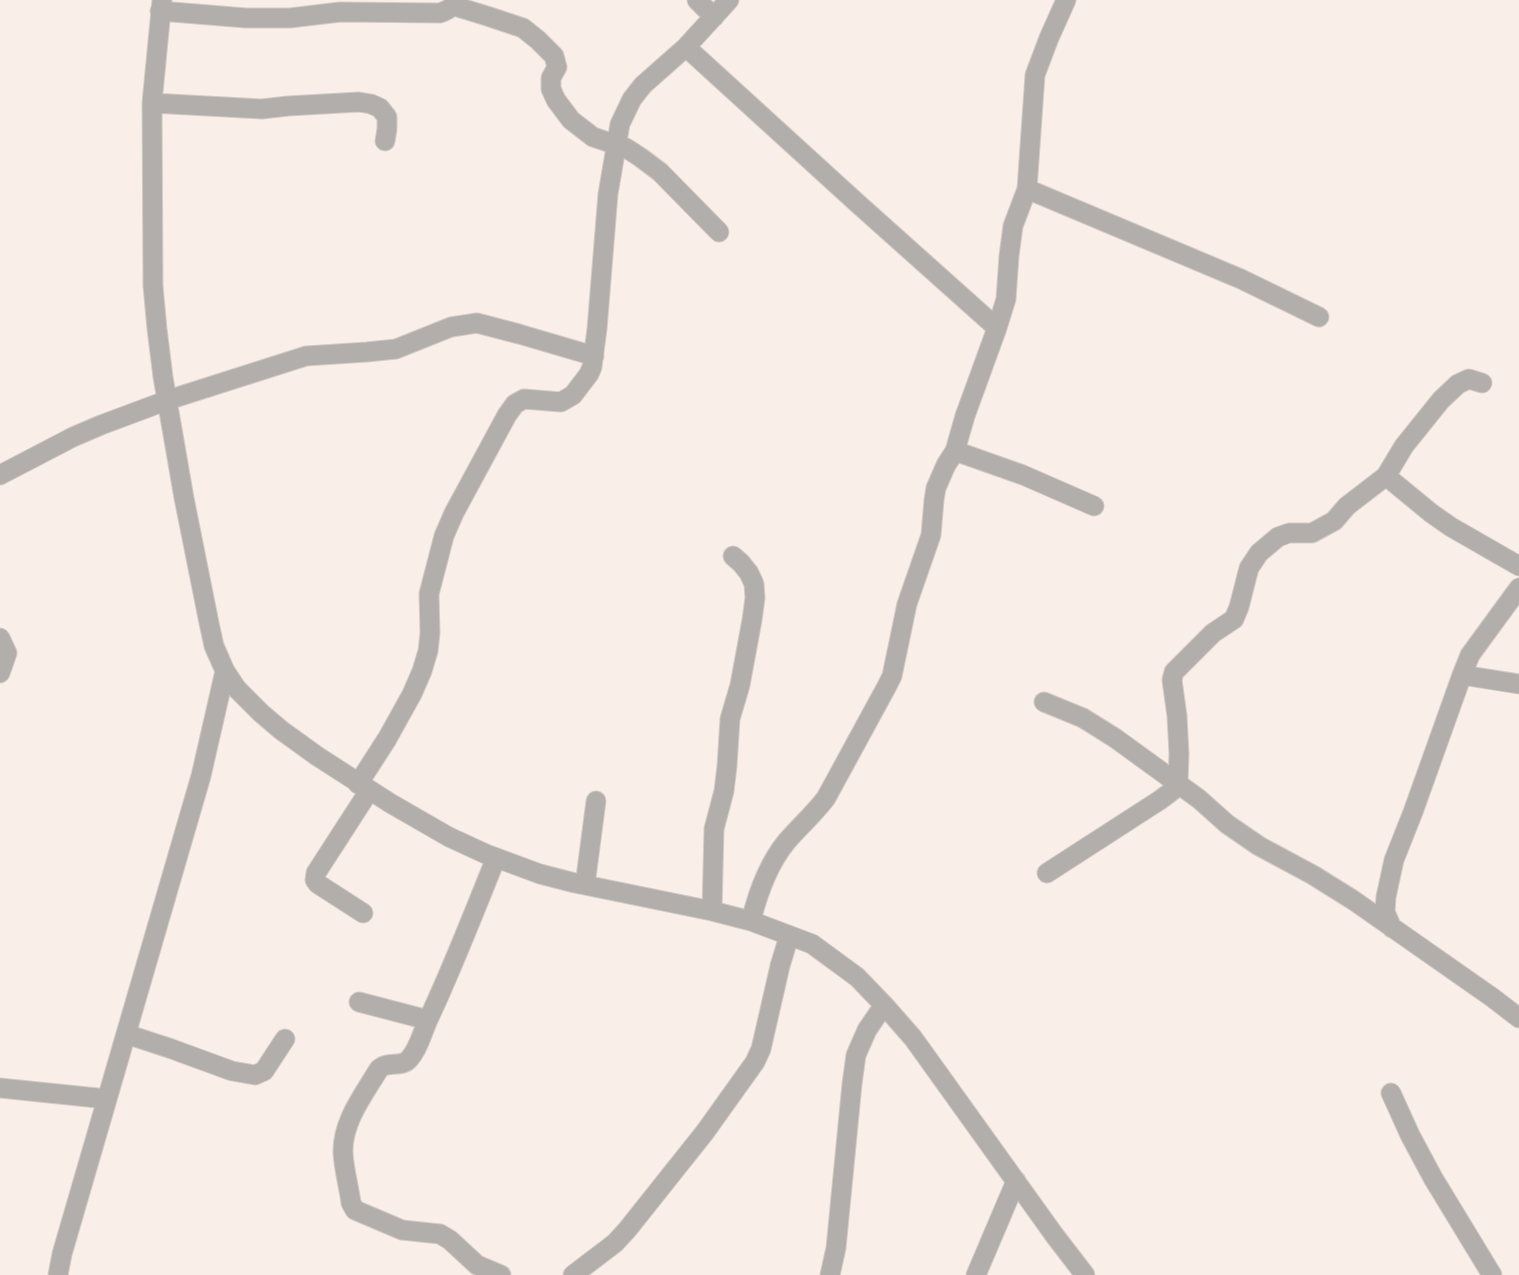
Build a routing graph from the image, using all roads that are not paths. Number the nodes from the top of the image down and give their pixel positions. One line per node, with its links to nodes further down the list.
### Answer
1 (697, 0): 6 (street)
2 (729, 0): 6 (street)
3 (1066, 0): 11 (street)
4 (455, 3): 5 (street); 10 (street)
5 (161, 6): 8 (street)
6 (714, 17): 7 (street)
7 (686, 47): 10 (street); 14 (street)
8 (152, 103): 9 (street); 17 (street)
9 (385, 141)
10 (616, 144): 12 (street); 15 (street)
11 (1027, 189): 13 (street); 14 (street)
12 (719, 232)
13 (1319, 317)
14 (997, 328): 18 (street)
15 (594, 356): 17 (street); 32 (street)
16 (1482, 383): 20 (street)
17 (168, 400): 19 (street); 26 (street)
18 (955, 451): 21 (street); 39 (street)
19 (0, 475)
20 (1386, 476): 23 (street); 31 (street)
21 (1094, 506)
22 (733, 556): 37 (street)
23 (1519, 566)
24 (1519, 588): 28 (street)
25 (0, 638): 27 (street)
26 (225, 671): 32 (street); 46 (street)
27 (0, 674)
28 (1462, 674): 29 (street); 40 (street)
29 (1519, 684)
30 (1044, 702): 31 (street)
31 (1178, 783): 35 (street); 40 (street)
32 (364, 787): 34 (street); 38 (street)
33 (596, 801): 36 (street)
34 (496, 858): 36 (street); 45 (street)
35 (1047, 872)
36 (585, 885): 37 (street)
37 (712, 911): 39 (street)
38 (363, 913)
39 (751, 921): 41 (street)
40 (1392, 928): 44 (street)
41 (789, 936): 43 (street); 54 (street)
42 (359, 1002): 45 (street)
43 (884, 1005): 51 (street); 55 (street)
44 (1519, 1018)
45 (428, 1020): 53 (street)
46 (126, 1034): 47 (street); 50 (street)
47 (285, 1039)
48 (0, 1088): 50 (street)
49 (1391, 1093): 58 (street)
50 (107, 1098): 52 (street)
51 (1016, 1181): 56 (street); 57 (street)
52 (58, 1275)
53 (501, 1275)
54 (573, 1275)
55 (830, 1275)
56 (976, 1275)
57 (1085, 1275)
58 (1492, 1275)

